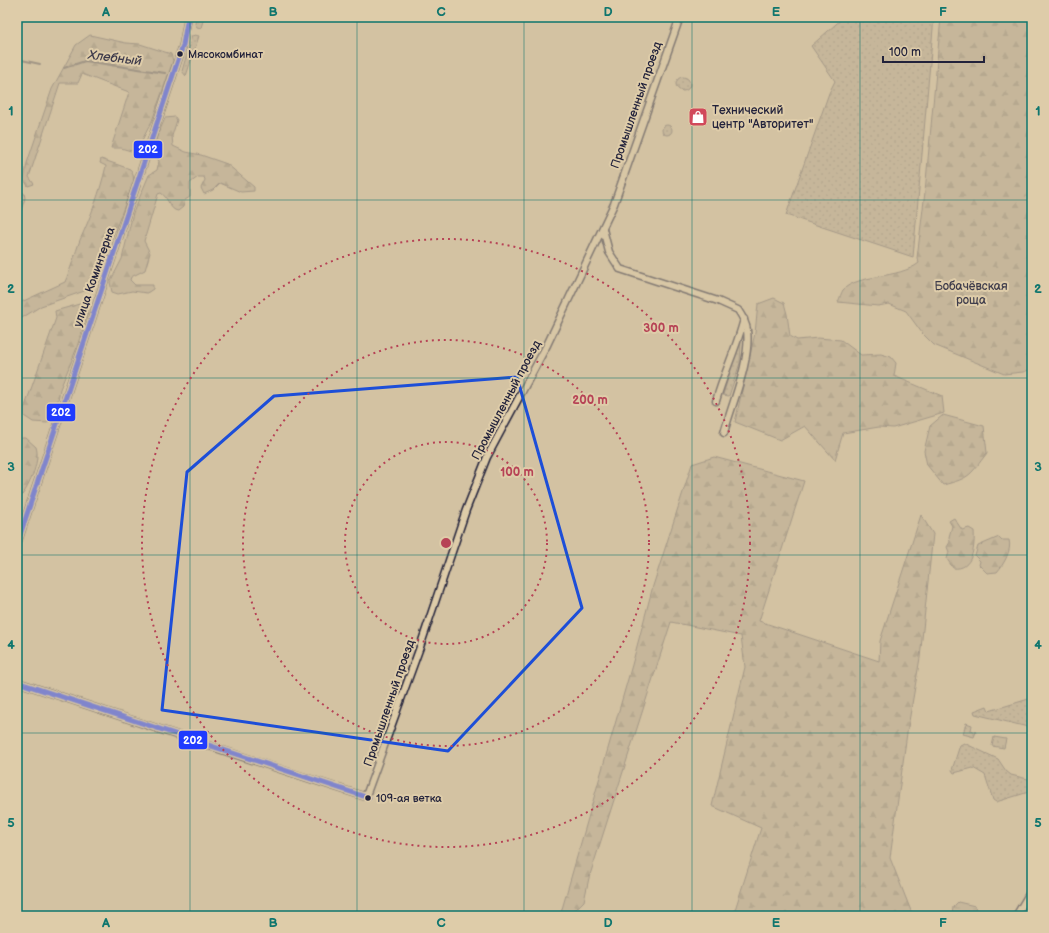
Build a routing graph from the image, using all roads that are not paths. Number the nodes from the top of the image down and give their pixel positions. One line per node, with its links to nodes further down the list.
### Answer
1 (188, 17): 7 (street, улица Коминтерна)
2 (680, 17): 3 (street, Промышленный проезд)
3 (603, 229): 4 (street); 8 (street, Промышленный проезд)
4 (744, 319): 5 (street); 6 (street)
5 (716, 401)
6 (724, 433)
7 (17, 544)
8 (17, 682)
9 (1032, 890): 10 (street)
10 (1016, 916)

